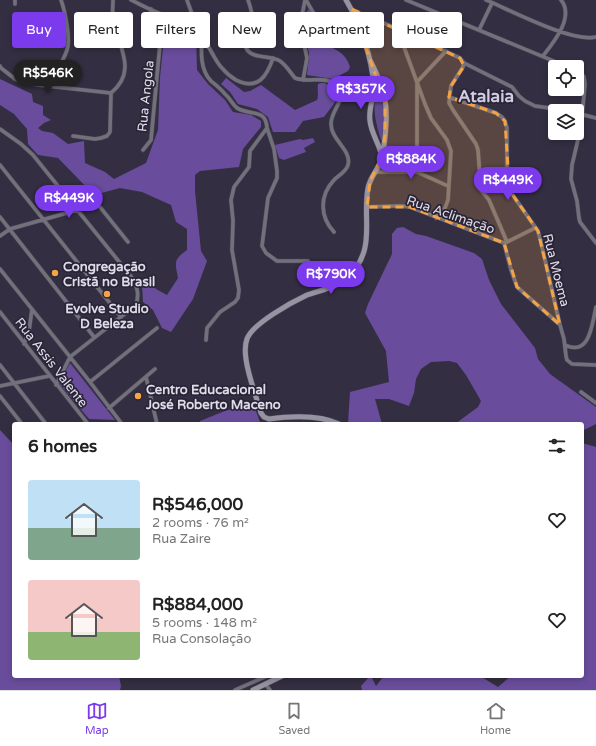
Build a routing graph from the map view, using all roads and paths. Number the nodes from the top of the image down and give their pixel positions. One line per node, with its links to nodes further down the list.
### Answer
1 (61, 0): 35 (street)
2 (113, 0): 37 (street)
3 (131, 0): 12 (street)
4 (188, 0): 15 (street)
5 (248, 0): 27 (street)
6 (305, 0): 16 (street); 33 (street)
7 (346, 0): 13 (street)
8 (406, 0): 18 (street)
9 (486, 0): 11 (street)
10 (561, 0): 19 (street)
11 (492, 3): 18 (street); 19 (street)
12 (151, 9): 14 (street); 48 (street, Rua Angola)
13 (352, 10): 17 (street); 28 (street)
14 (158, 12)
15 (192, 12)
16 (312, 12)
17 (392, 26)
18 (479, 30): 26 (street)
19 (560, 32): 20 (street); 26 (street)
20 (596, 37)
21 (201, 48): 44 (street)
22 (209, 48): 27 (street)
23 (404, 48): 34 (street)
24 (439, 48): 25 (street)
25 (446, 51): 30 (street); 34 (street)
26 (543, 56): 29 (street)
27 (273, 58): 33 (street)
28 (370, 60): 36 (street); 38 (street)
29 (552, 60)
30 (464, 63): 39 (street); 41 (street)
31 (0, 66): 35 (street)
32 (584, 79): 40 (street)
33 (304, 80): 61 (street)
34 (417, 82): 52 (street); 53 (street)
35 (46, 86): 37 (street)
36 (383, 90): 38 (street); 49 (street)
37 (111, 92): 46 (street)
38 (374, 92): 49 (street)
39 (449, 97): 59 (street, Rua Moema); 64 (street)
40 (584, 104)
41 (548, 108)
42 (584, 114): 43 (street)
43 (596, 118)
44 (267, 128): 66 (street); 75 (street)
45 (0, 129): 55 (street)
46 (73, 136)
47 (578, 140): 65 (street)
48 (143, 150)
49 (382, 156): 51 (street)
50 (0, 165): 58 (street)
51 (376, 172): 52 (street); 54 (street)
52 (417, 172): 53 (street)
53 (448, 186): 57 (street)
54 (367, 207): 57 (street, Rua Aclimação); 92 (street)
55 (76, 209): 58 (street); 63 (street); 71 (street)
56 (0, 217): 60 (street)
57 (436, 218): 64 (street, Rua Aclimação)
58 (43, 219): 60 (street); 71 (street)
59 (536, 228): 64 (street); 72 (street, Rua Moema)
60 (10, 229): 62 (street); 74 (street)
61 (334, 232)
62 (0, 236)
63 (128, 242)
64 (506, 242): 72 (street)
65 (596, 243)
66 (308, 261)
67 (0, 269): 69 (street)
68 (596, 307): 77 (street)
69 (32, 308): 76 (street); 78 (street)
70 (0, 312): 76 (street, Rua Assis Valente)
71 (121, 317): 74 (street)
72 (560, 324): 77 (street, Rua Moema)
73 (157, 328): 84 (street)
74 (94, 337): 78 (street)
75 (206, 340)
76 (24, 344): 82 (street, Rua Assis Valente)
77 (565, 345): 79 (street, Rua Moema)
78 (70, 357): 84 (street); 86 (street)
79 (596, 365)
80 (0, 366): 85 (street)
81 (155, 369): 83 (street)
82 (49, 376): 85 (street); 86 (street, Rua Assis Valente)
83 (146, 377): 91 (street); 97 (street)
84 (90, 382): 91 (street)
85 (13, 383): 87 (street); 94 (street)
86 (56, 385): 95 (street, Rua Assis Valente)
87 (0, 386)
88 (581, 392): 90 (street)
89 (0, 396): 93 (street)
90 (596, 403)
91 (109, 408): 96 (street)
92 (320, 421)
93 (20, 422)
94 (44, 422)
95 (86, 422)
96 (120, 422)
97 (157, 422)
98 (262, 678): 101 (street)
99 (278, 678): 100 (street)
100 (266, 685): 102 (street); 103 (street)
101 (235, 690)
102 (253, 690)
103 (270, 690)

